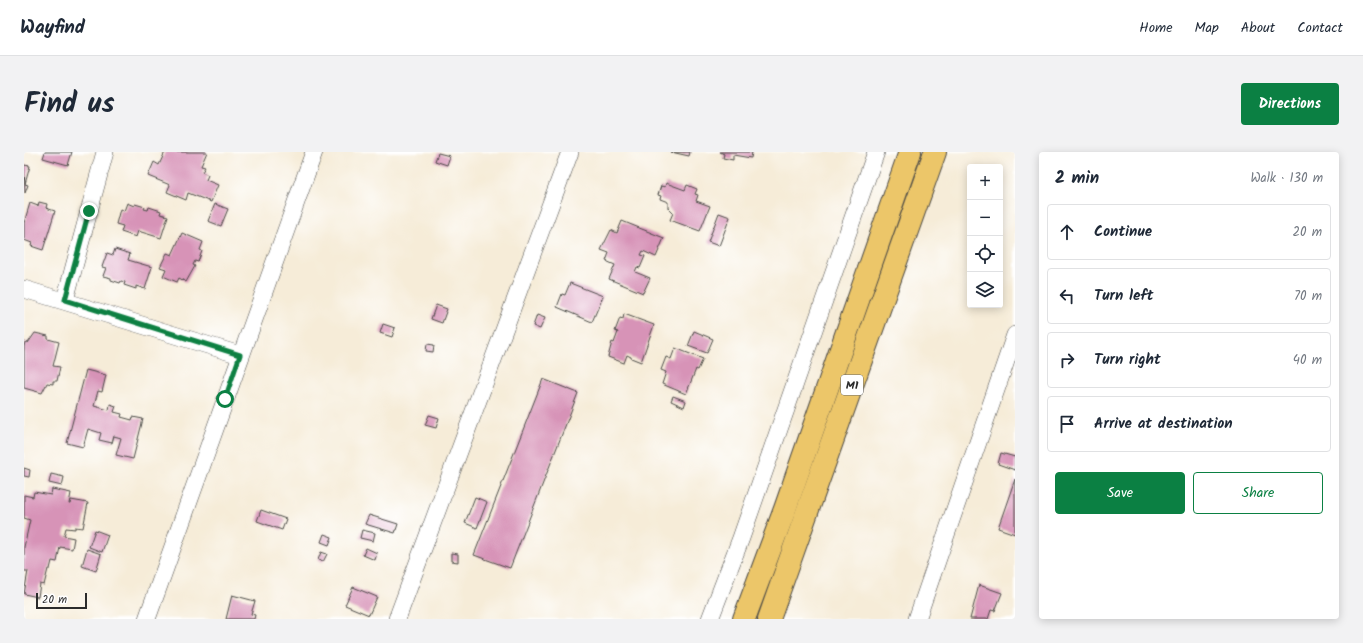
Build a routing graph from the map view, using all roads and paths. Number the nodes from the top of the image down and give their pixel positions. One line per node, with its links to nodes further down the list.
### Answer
1 (105, 152): 8 (street)
2 (314, 152): 10 (street)
3 (570, 152): 12 (street)
4 (876, 152): 13 (street)
5 (910, 152): 14 (highway, M1)
6 (935, 152): 15 (highway, M1)
7 (24, 289): 8 (street)
8 (65, 300): 10 (street)
9 (1015, 335): 16 (street)
10 (240, 355): 11 (street)
11 (147, 619)
12 (397, 619)
13 (710, 619)
14 (744, 619)
15 (768, 619)
16 (917, 619)

